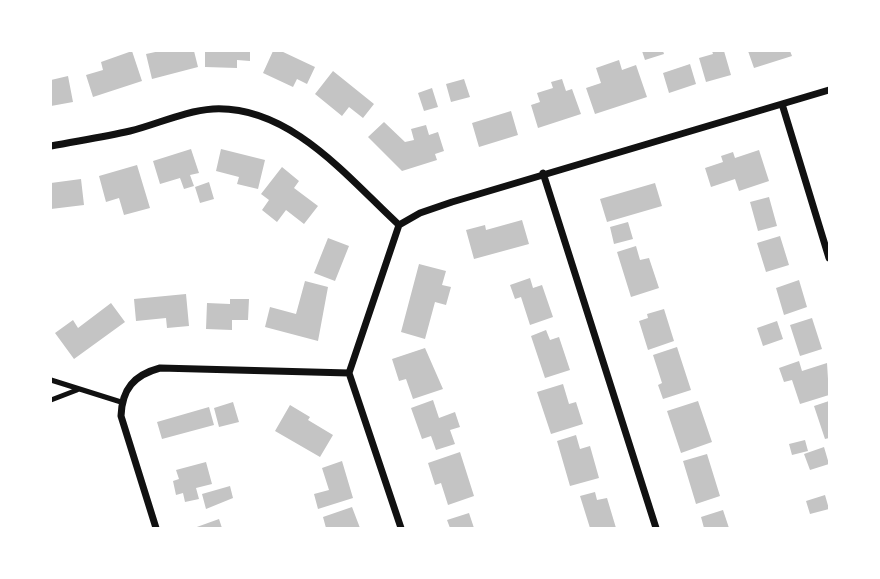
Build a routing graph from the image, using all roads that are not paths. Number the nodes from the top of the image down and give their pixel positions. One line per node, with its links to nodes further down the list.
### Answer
1 (829, 90): 2 (street)
2 (782, 104): 4 (street); 6 (street)
3 (51, 146): 5 (street)
4 (543, 173): 5 (street); 14 (street)
5 (399, 225): 7 (street)
6 (829, 258)
7 (349, 373): 11 (street); 13 (street)
8 (51, 380): 9 (lane)
9 (78, 390): 10 (lane); 11 (lane)
10 (51, 400)
11 (121, 402): 12 (street)
12 (156, 528)
13 (401, 528)
14 (656, 528)

